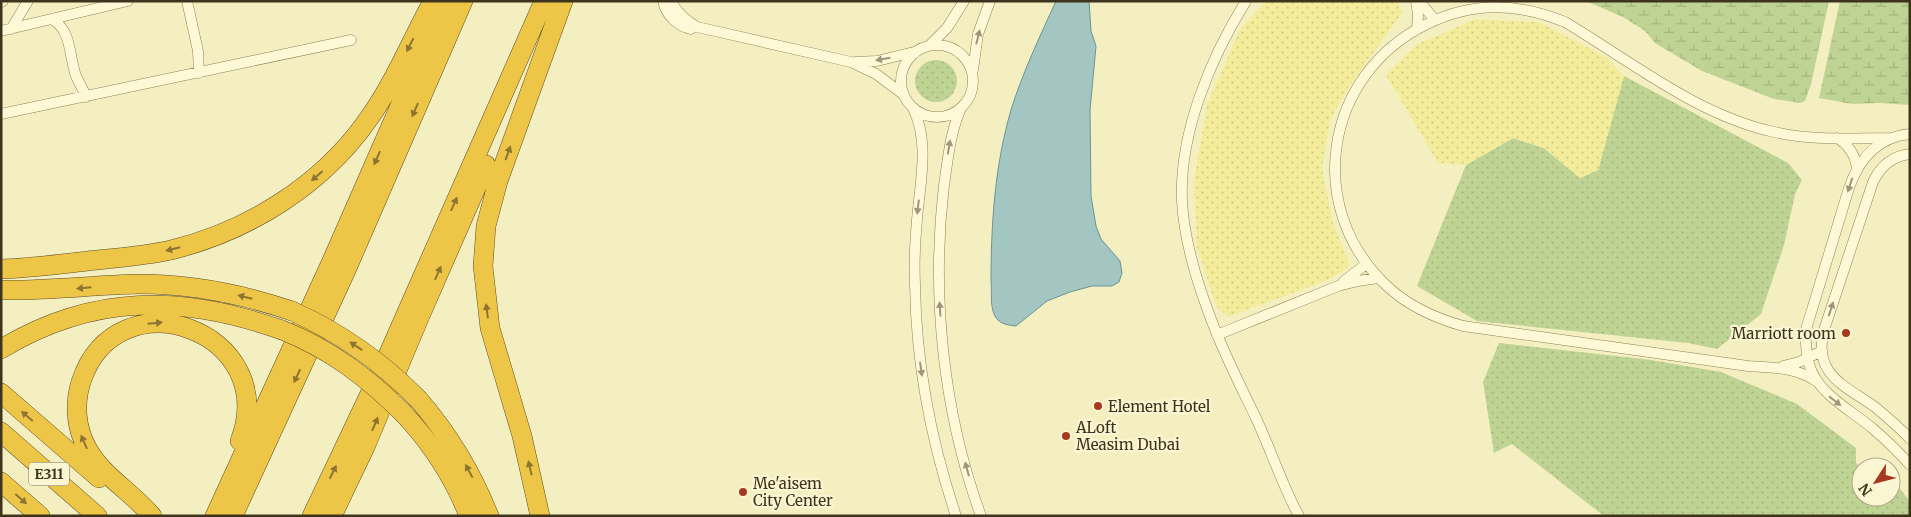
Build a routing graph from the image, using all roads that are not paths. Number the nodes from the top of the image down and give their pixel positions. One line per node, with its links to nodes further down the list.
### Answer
1 (28, 1): 22 (street)
2 (128, 1): 17 (street)
3 (433, 1): 42 (highway, one-way to 42)
4 (446, 1): 41 (highway, one-way to 41)
5 (463, 1): 41 (highway, one-way to 41)
6 (544, 1): 46 (highway, one-way to 6)
7 (558, 1): 46 (highway, one-way to 7)
8 (563, 1): 68 (highway, one-way to 8)
9 (663, 1): 20 (street)
10 (671, 1): 20 (street)
11 (964, 1): 25 (street)
12 (990, 1): 29 (street, one-way to 12)
13 (1246, 1): 47 (street)
14 (1418, 1): 19 (street); 21 (street)
15 (187, 2): 28 (street)
16 (1523, 5): 19 (street); 36 (street)
17 (72, 16): 18 (street); 23 (street)
18 (53, 20): 22 (street); 23 (street)
19 (1435, 20): 21 (street)
20 (708, 29): 27 (street)
21 (1417, 29): 40 (street)
22 (6, 30)
23 (65, 32): 31 (street)
24 (351, 40): 28 (street)
25 (930, 45): 26 (street); 29 (street)
26 (915, 52): 27 (street, one-way to 27); 30 (street)
27 (851, 62): 30 (street)
28 (203, 72): 31 (street)
29 (972, 73): 33 (street)
30 (903, 94): 32 (street)
31 (82, 98): 34 (street)
32 (913, 108): 33 (street); 69 (street, one-way to 69)
33 (961, 108): 70 (street, one-way to 33)
34 (1, 114)
35 (1910, 134): 37 (street)
36 (1837, 138): 37 (street); 39 (street)
37 (1892, 138): 39 (street)
38 (1910, 154): 49 (street, one-way to 38)
39 (1857, 168): 50 (street, one-way to 50)
40 (1366, 264): 43 (street); 44 (street)
41 (339, 265): 58 (highway, one-way to 58, bridge)
42 (1, 269)
43 (1378, 278): 44 (street); 51 (street)
44 (1338, 286): 47 (street)
45 (1, 290): 67 (highway, one-way to 45, bridge)
46 (413, 315): 64 (highway, one-way to 46, bridge); 65 (highway, one-way to 46, bridge)
47 (1217, 335): 59 (street)
48 (1, 349): 66 (highway, bridge)
49 (1822, 351): 50 (street); 55 (street)
50 (1807, 358): 51 (street); 52 (street)
51 (1775, 368): 52 (street)
52 (1816, 381): 56 (street, one-way to 56)
53 (1, 393): 62 (highway, one-way to 53)
54 (1, 432): 61 (highway, E311)
55 (1910, 438)
56 (1910, 465)
57 (1, 482): 60 (highway, E311, one-way to 60)
58 (222, 513): 63 (highway, one-way to 58)
59 (1298, 515)
60 (40, 516)
61 (97, 516)
62 (144, 516)
63 (152, 516)
64 (312, 516)
65 (332, 516)
66 (469, 516)
67 (489, 516)
68 (540, 516)
69 (956, 516)
70 (981, 516)

